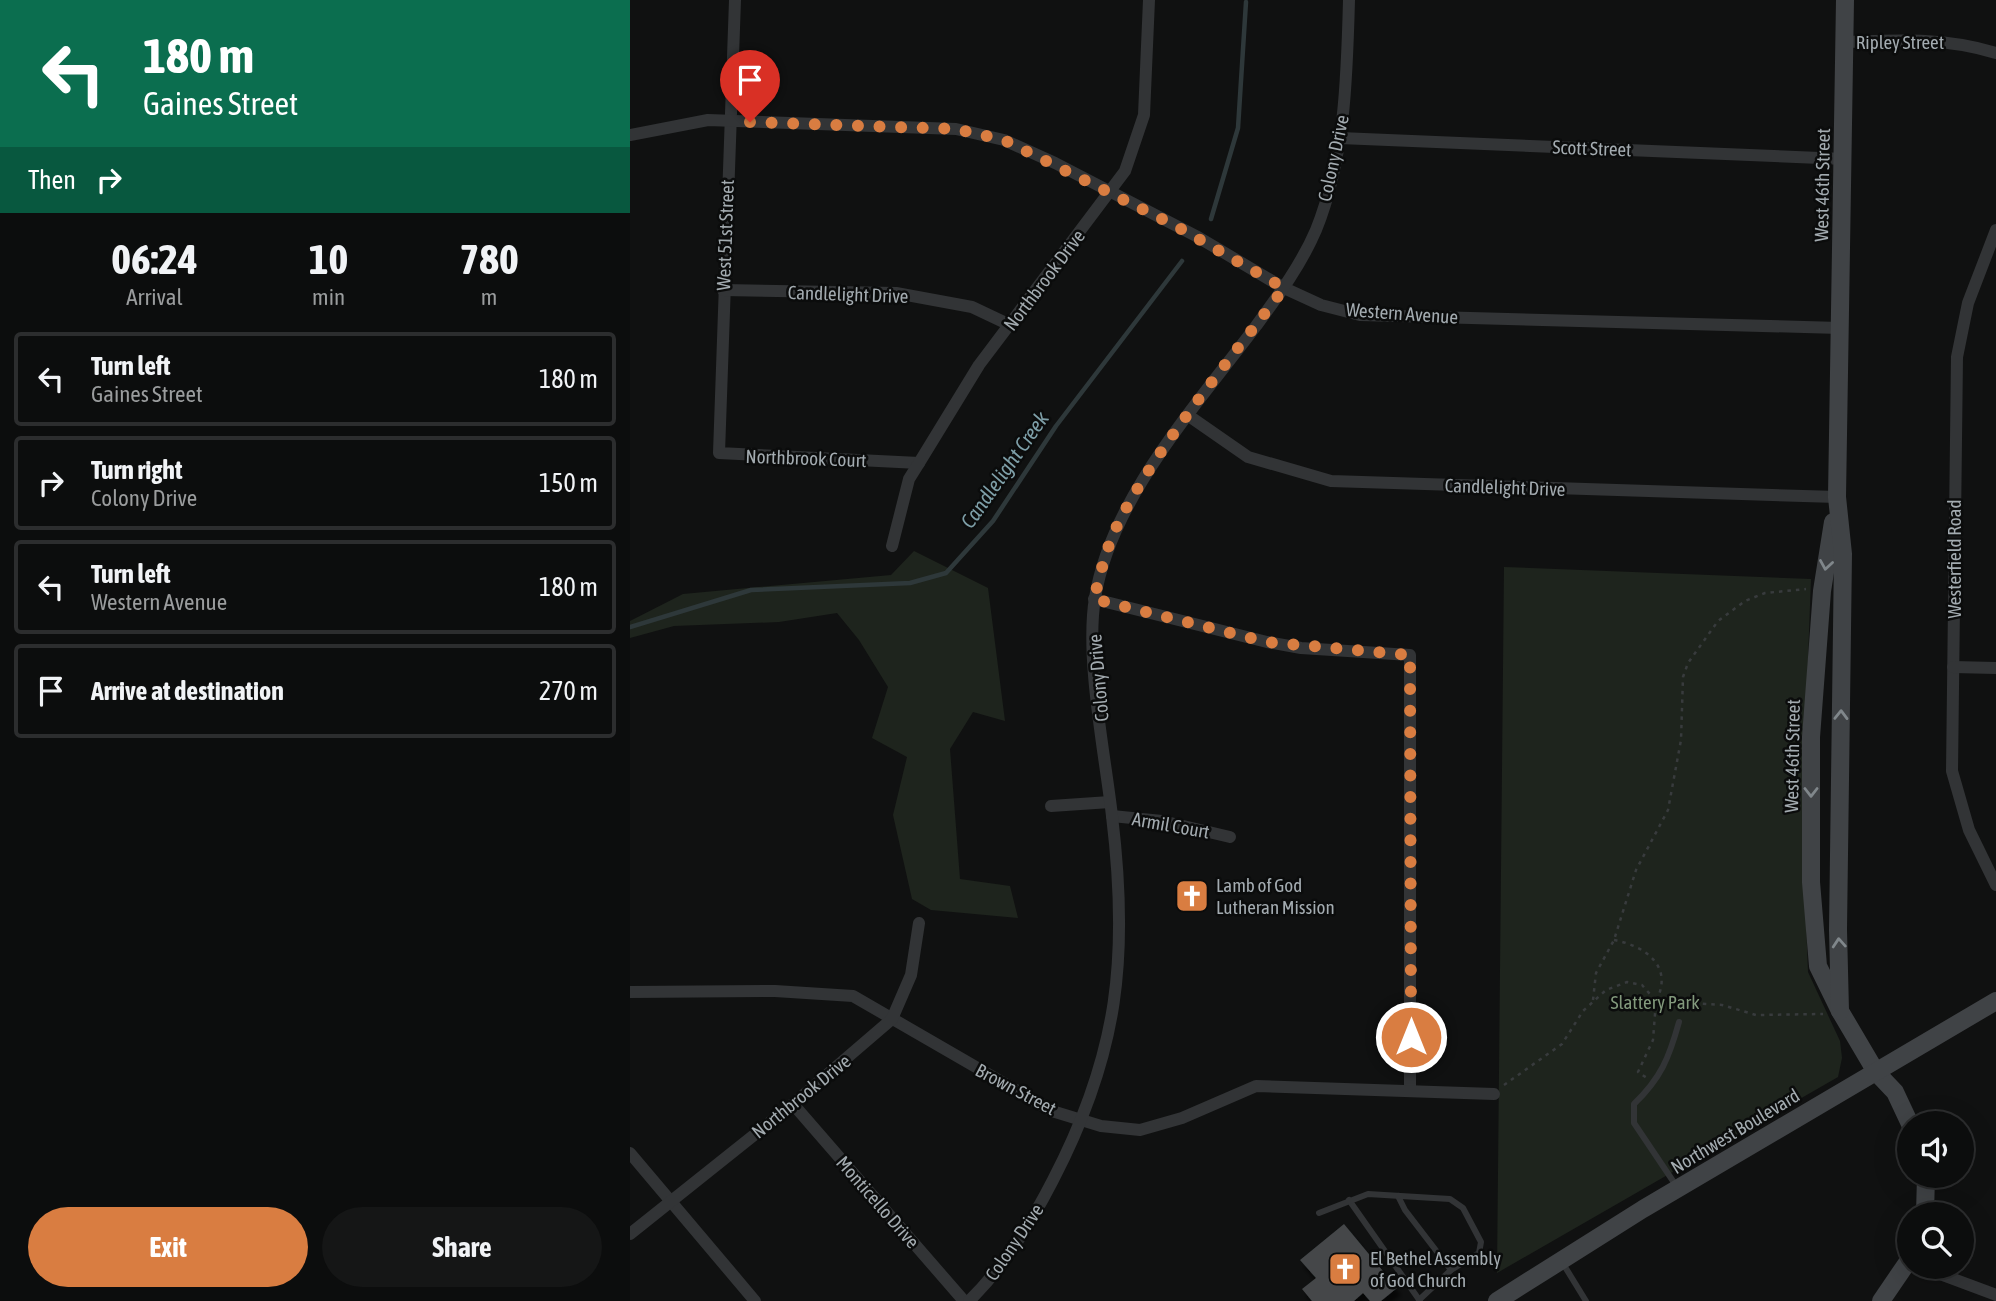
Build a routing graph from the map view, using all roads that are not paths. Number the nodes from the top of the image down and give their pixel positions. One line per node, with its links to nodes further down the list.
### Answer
1 (735, 0): 7 (street, West 51st Street)
2 (1149, 0): 11 (street, Northbrook Drive)
3 (1349, 0): 9 (street, Colony Drive)
4 (1845, 0): 5 (street, West 46th Street)
5 (1844, 42): 6 (street, Ripley Street); 10 (street, West 46th Street)
6 (1996, 53)
7 (730, 121): 8 (street, Western Avenue); 11 (street, Western Avenue); 14 (street, West 51st Street)
8 (630, 135)
9 (1339, 138): 10 (street, Scott Street); 13 (street, Colony Drive)
10 (1844, 159): 16 (street, West 46th Street)
11 (1111, 192): 13 (street, Western Avenue); 15 (street, Northbrook Drive)
12 (1996, 230): 23 (street, Westerfield Road)
13 (1284, 288): 16 (street, Western Avenue); 17 (street, Colony Drive)
14 (723, 290): 15 (street, Candlelight Drive); 18 (street, West 51st Street)
15 (1010, 326): 19 (street, Northbrook Drive)
16 (1840, 328): 20 (street, West 46th Street)
17 (1189, 416): 20 (street, Candlelight Drive); 22 (street, Colony Drive)
18 (718, 429): 19 (street, Northbrook Court)
19 (919, 463): 21 (street, Northbrook Drive)
20 (1837, 498): 33 (street, West 46th Street, one-way to 20); 33 (street, West 46th Street, one-way to 33)
21 (892, 546)
22 (1094, 599): 25 (street, Colony Drive); 37 (street)
23 (1953, 667): 24 (street); 29 (street, Westerfield Road)
24 (1996, 668)
25 (1110, 802): 26 (street, Armil Court); 27 (street, Colony Drive)
26 (1051, 806)
27 (1112, 816): 28 (street, Armil Court); 41 (street, Colony Drive)
28 (1230, 836)
29 (1996, 885)
30 (919, 923): 34 (street, Northbrook Drive)
31 (630, 992): 34 (street, Brown Street)
32 (1996, 1001): 36 (street, Northwest Boulevard)
33 (1840, 1011): 36 (street, West 46th Street)
34 (892, 1019): 39 (street, Northbrook Drive); 41 (street, Brown Street)
35 (1679, 1022): 43 (lane)
36 (1876, 1072): 40 (street, West 46th Street); 43 (street, Northwest Boulevard)
37 (1410, 1091): 38 (street, Brown Street); 41 (street, Brown Street)
38 (1494, 1094)
39 (793, 1104): 45 (street, Northbrook Drive); 55 (street, Monticello Drive)
40 (1904, 1111)
41 (1082, 1120): 55 (street, Colony Drive)
42 (630, 1153): 45 (street)
43 (1678, 1188): 49 (street, Northwest Boulevard)
44 (1398, 1196): 46 (lane); 50 (lane); 50 (lane)
45 (670, 1200): 48 (street, Northbrook Drive); 54 (street)
46 (1349, 1200): 47 (lane); 56 (lane)
47 (1319, 1213)
48 (630, 1234)
49 (1561, 1261): 57 (street, Northwest Boulevard); 58 (lane)
50 (1451, 1270): 56 (lane)
51 (1897, 1278): 59 (street)
52 (1953, 1279): 53 (street)
53 (1996, 1296)
54 (755, 1301)
55 (966, 1301)
56 (1420, 1301)
57 (1497, 1301)
58 (1586, 1301)
59 (1881, 1301)

